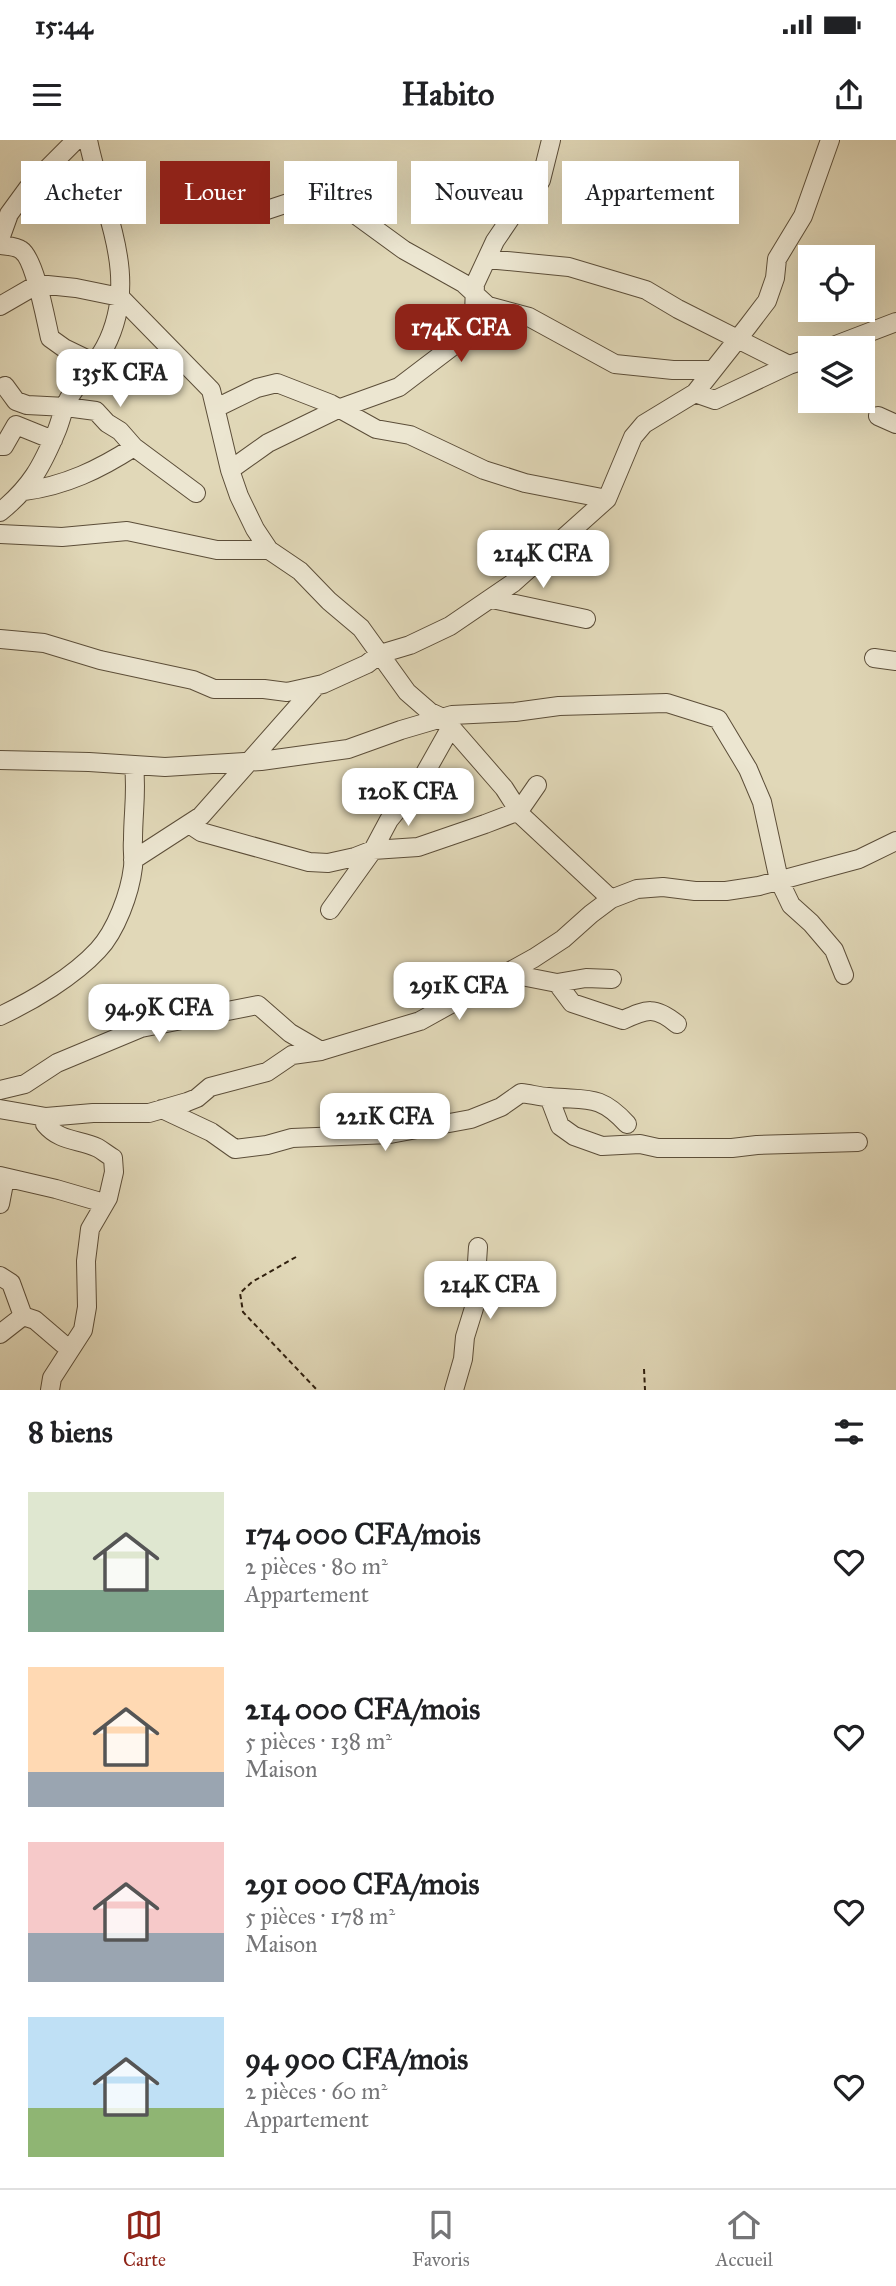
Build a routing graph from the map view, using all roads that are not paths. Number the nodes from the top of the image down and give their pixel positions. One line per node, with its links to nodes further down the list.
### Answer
1 (76, 140): 6 (street)
2 (88, 140): 11 (street)
3 (551, 140): 8 (street)
4 (830, 140): 15 (street)
5 (270, 209): 10 (street)
6 (0, 239)
7 (0, 245): 9 (street)
8 (487, 259): 10 (street); 15 (street)
9 (37, 285): 11 (street); 12 (street); 17 (street)
10 (475, 296): 19 (street); 24 (street)
11 (120, 297): 17 (street); 23 (street)
12 (0, 306)
13 (896, 321): 14 (street)
14 (858, 336)
15 (738, 338): 18 (street); 19 (street)
16 (798, 362): 18 (street)
17 (95, 363): 22 (street)
18 (789, 365): 21 (street)
19 (712, 370): 21 (street)
20 (5, 387): 22 (street)
21 (695, 393): 33 (street)
22 (66, 407): 27 (street); 29 (street)
23 (216, 408): 24 (street); 30 (street)
24 (338, 409): 30 (street); 33 (street)
25 (878, 416): 26 (street)
26 (896, 424)
27 (53, 440): 28 (street); 31 (street)
28 (0, 446)
29 (134, 447): 31 (street); 32 (street)
30 (230, 470): 36 (street)
31 (24, 491): 34 (street)
32 (196, 492)
33 (607, 499): 37 (street)
34 (0, 512)
35 (0, 534): 36 (street)
36 (269, 550): 40 (street)
37 (492, 599): 38 (street); 40 (street)
38 (586, 619)
39 (0, 639): 43 (street)
40 (380, 654): 43 (street); 44 (street)
41 (874, 658): 42 (street)
42 (896, 661)
43 (316, 686): 46 (street)
44 (447, 723): 46 (street); 49 (street); 52 (street); 54 (street)
45 (0, 760): 47 (street)
46 (249, 762): 47 (street); 50 (street)
47 (134, 765): 53 (street)
48 (537, 785): 49 (street)
49 (519, 811): 52 (street); 55 (street)
50 (189, 824): 52 (street); 53 (street)
51 (896, 841): 54 (street)
52 (373, 850): 56 (street)
53 (133, 860): 61 (street)
54 (779, 880): 55 (street); 58 (street)
55 (611, 899): 57 (street)
56 (330, 910)
57 (506, 973): 60 (street); 63 (street)
58 (844, 975)
59 (612, 979): 60 (street)
60 (557, 983): 62 (street)
61 (0, 1016)
62 (677, 1024)
63 (321, 1051): 64 (street); 67 (street)
64 (0, 1090)
65 (549, 1097): 67 (street); 69 (street); 70 (street)
66 (0, 1109): 68 (street)
67 (162, 1109): 68 (street)
68 (46, 1117): 72 (street)
69 (627, 1124)
70 (858, 1142)
71 (2, 1177): 72 (street); 73 (street)
72 (104, 1203): 78 (street)
73 (0, 1204)
74 (478, 1247): 80 (street)
75 (0, 1276): 76 (street)
76 (23, 1316): 77 (street); 78 (street)
77 (0, 1334)
78 (70, 1350): 79 (street)
79 (50, 1390)
80 (454, 1390)

